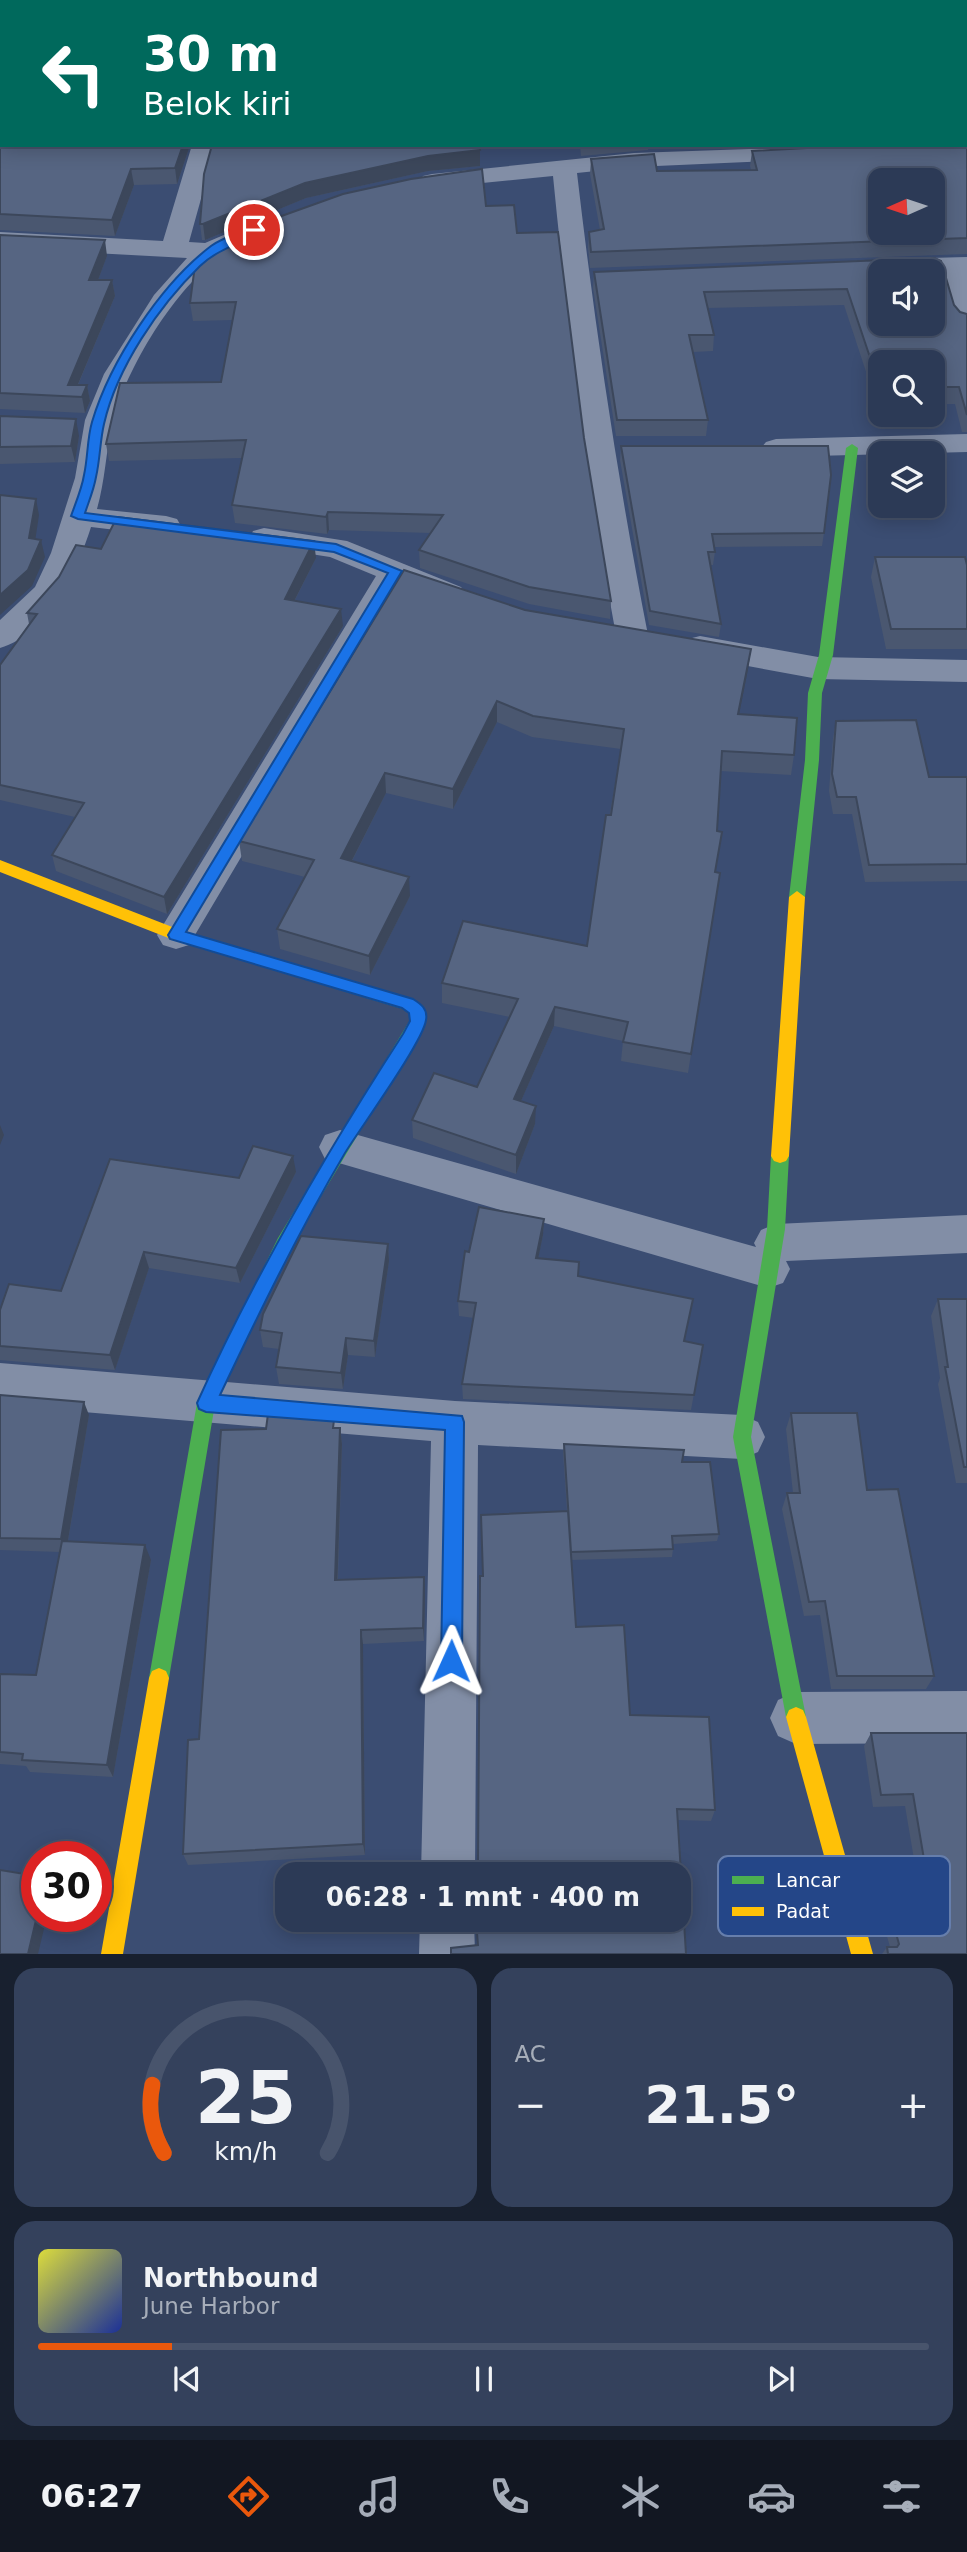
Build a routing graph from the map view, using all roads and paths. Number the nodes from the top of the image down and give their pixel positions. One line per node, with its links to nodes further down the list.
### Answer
1 (203, 147): 7 (street)
2 (826, 154): 3 (street)
3 (564, 166): 4 (street); 19 (street)
4 (404, 185)
5 (291, 216): 8 (street)
6 (0, 240): 7 (street)
7 (174, 249): 8 (street)
8 (211, 251): 15 (street)
9 (959, 265): 10 (street); 11 (street)
10 (867, 268)
11 (967, 320)
12 (967, 443): 14 (street)
13 (755, 448): 14 (street)
14 (852, 448): 19 (street)
15 (78, 516): 16 (street); 18 (street)
16 (395, 571): 17 (street); 22 (street)
17 (473, 601)
18 (2, 633)
19 (818, 668): 20 (street); 25 (street)
20 (967, 671)
21 (0, 866): 22 (street)
22 (176, 935): 23 (street)
23 (340, 1147): 25 (street); 27 (street)
24 (967, 1234): 25 (street)
25 (772, 1256): 29 (street)
26 (0, 1384): 27 (street)
27 (206, 1403): 28 (street); 36 (street)
28 (455, 1422): 29 (street); 33 (street)
29 (742, 1437): 31 (street)
30 (967, 1717): 31 (street)
31 (796, 1718): 32 (street)
32 (835, 1856)
33 (448, 1862)
34 (447, 1932): 37 (street)
35 (857, 1936): 38 (street)
36 (112, 1954)
37 (447, 1954)
38 (862, 1954)

